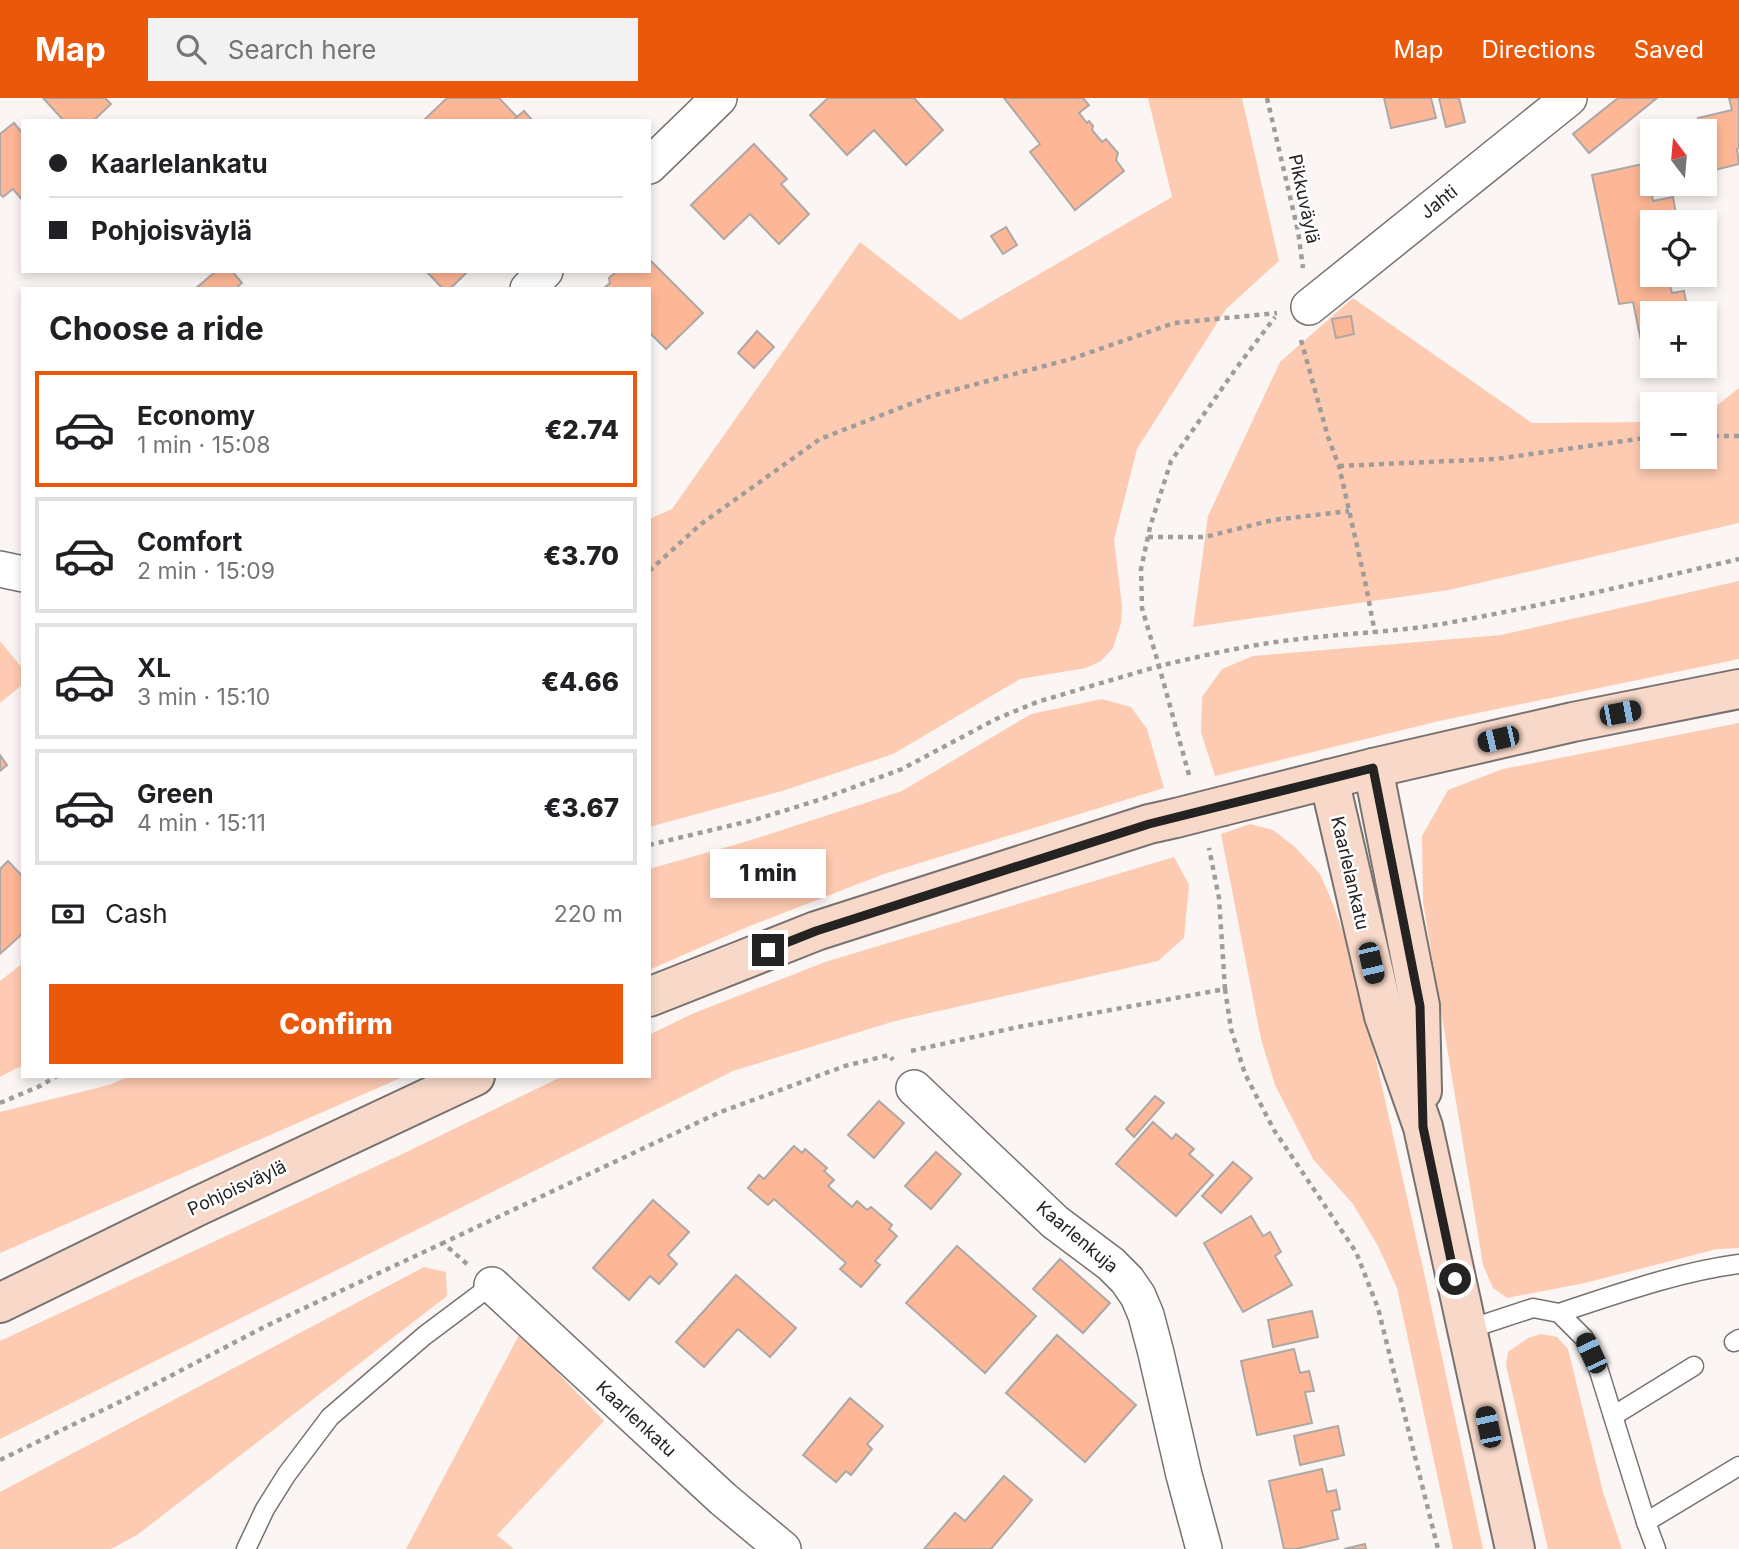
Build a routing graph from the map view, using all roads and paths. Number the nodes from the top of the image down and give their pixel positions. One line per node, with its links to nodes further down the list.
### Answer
1 (719, 98): 4 (street)
2 (1267, 98): 7 (path, Pikkuväylä)
3 (1569, 98): 7 (street, Jahti)
4 (651, 164)
5 (543, 273): 6 (street)
6 (530, 287)
7 (1292, 308): 11 (path, Pikkuväylä); 13 (path); 16 (path)
8 (1717, 436): 9 (path)
9 (1739, 436)
10 (1640, 439): 11 (path)
11 (1339, 466): 12 (path, Pikkuväylä)
12 (1349, 511): 13 (path); 18 (path, Pikkuväylä)
13 (1148, 537): 19 (path)
14 (1739, 559): 18 (path)
15 (0, 569): 17 (street)
16 (651, 569)
17 (21, 574)
18 (1375, 633): 19 (path)
19 (1158, 666): 23 (path); 25 (path)
20 (1739, 689): 21 (main road)
21 (1373, 768): 22 (main road); 33 (main road, Kaarlelankatu)
22 (1329, 779): 27 (main road, bridge); 33 (main road, Kaarlelankatu)
23 (1191, 783)
24 (1208, 841): 26 (path)
25 (651, 845)
26 (1226, 989): 28 (path); 48 (path)
27 (651, 996)
28 (889, 1055): 31 (path); 34 (path)
29 (54, 1078): 32 (path)
30 (471, 1078): 37 (main road, Pohjoisväylä)
31 (914, 1087): 47 (street, Kaarlenkuja)
32 (0, 1103)
33 (1423, 1127): 39 (main road, Kaarlelankatu)
34 (443, 1242): 36 (path); 42 (path)
35 (1739, 1264): 38 (lane)
36 (492, 1285): 45 (lane); 46 (street, Kaarlenkatu)
37 (0, 1303)
38 (1559, 1313): 39 (lane); 41 (lane)
39 (1466, 1329): 49 (main road, Kaarlelankatu)
40 (1694, 1366): 41 (lane)
41 (1614, 1416): 44 (lane)
42 (0, 1460)
43 (1739, 1466): 44 (lane)
44 (1646, 1522): 50 (lane)
45 (246, 1549)
46 (783, 1549)
47 (1204, 1549)
48 (1438, 1549)
49 (1515, 1549)
50 (1656, 1549)

